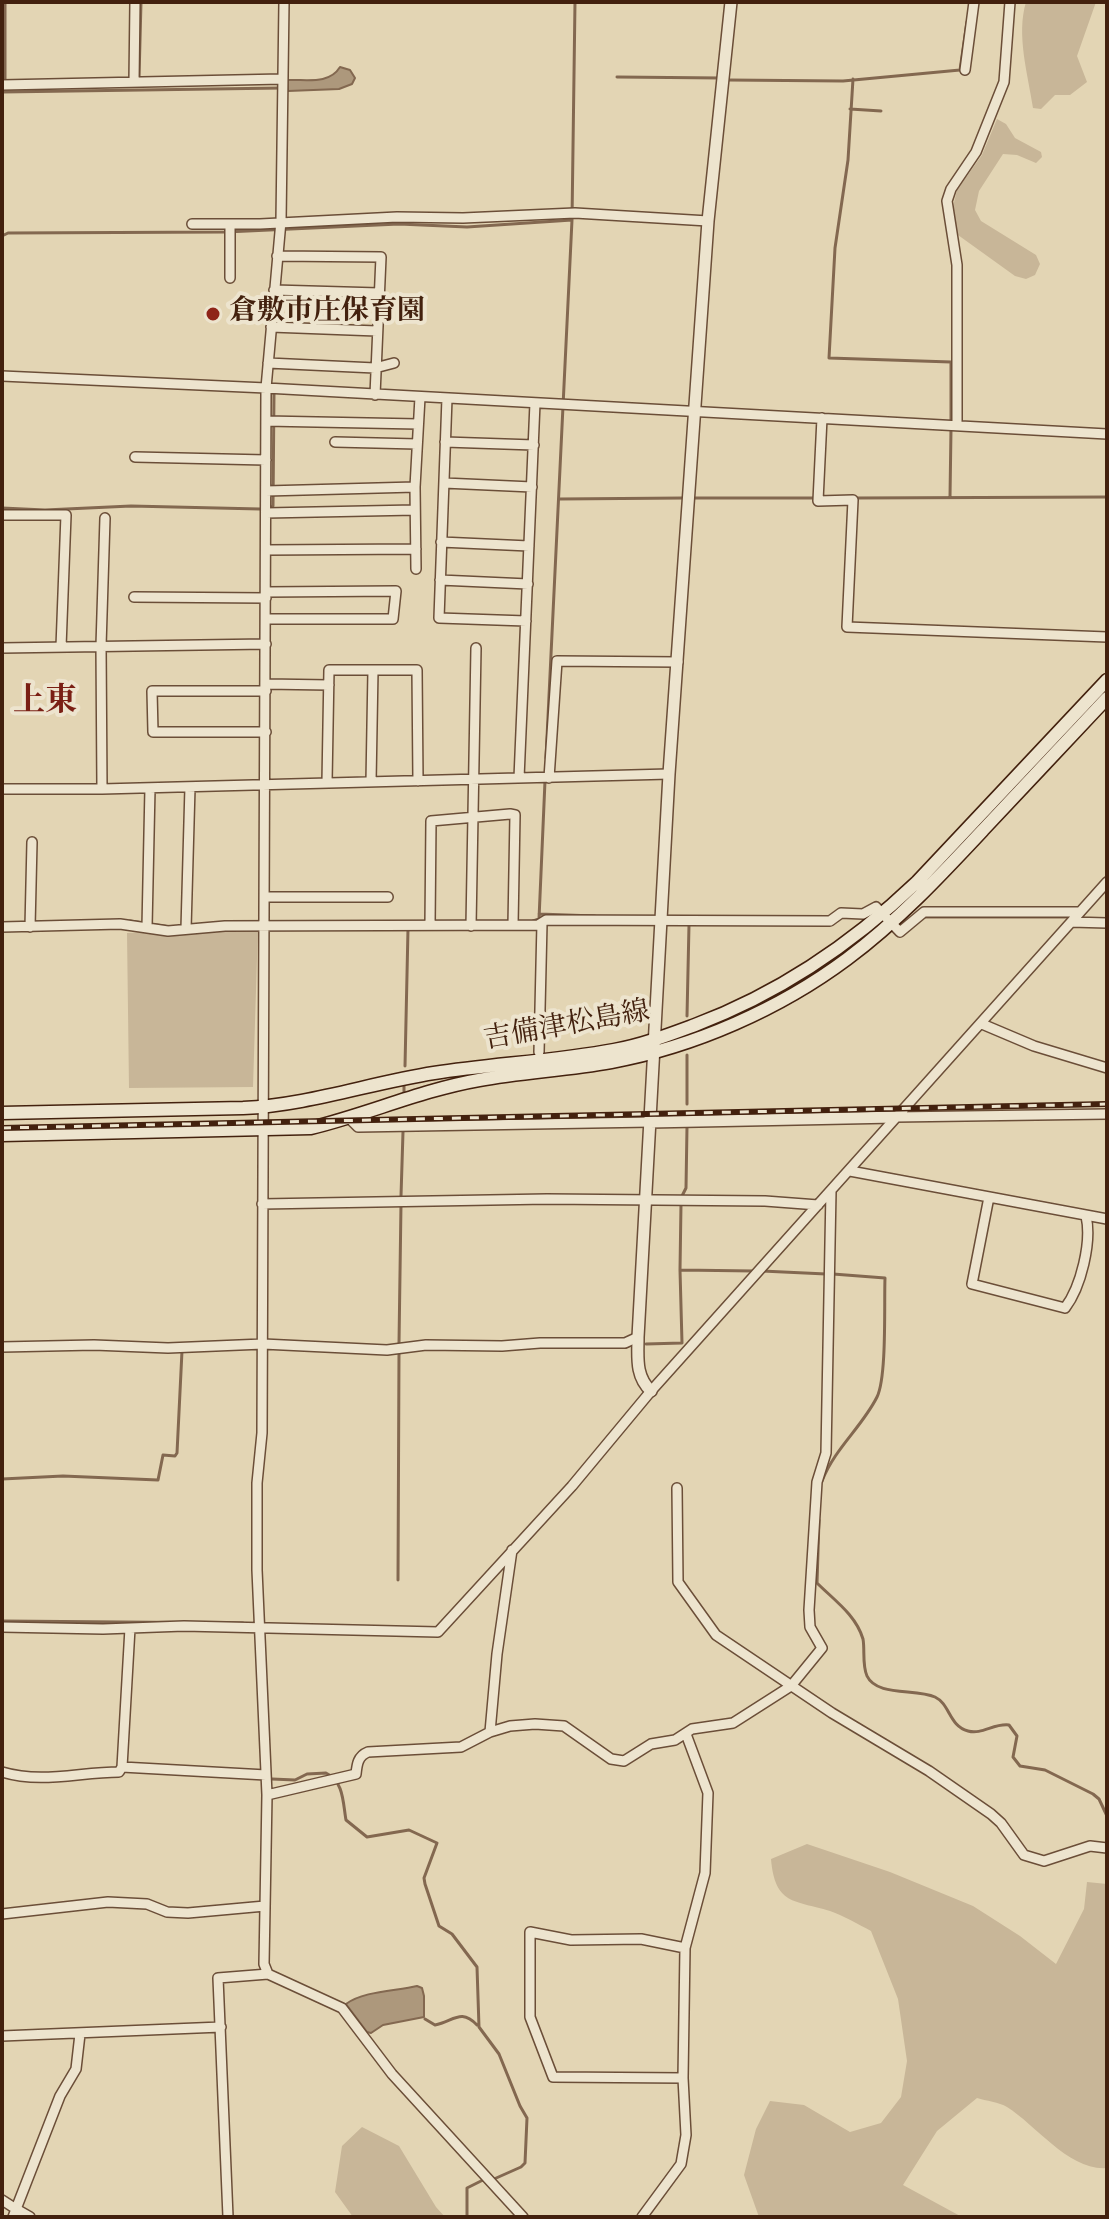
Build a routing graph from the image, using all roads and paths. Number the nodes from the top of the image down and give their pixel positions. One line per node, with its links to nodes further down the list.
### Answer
1 (135, 2): 7 (street)
2 (284, 2): 8 (street)
3 (731, 2): 10 (street)
4 (974, 2): 6 (street)
5 (1010, 2): 33 (street)
6 (965, 70)
7 (137, 82): 8 (street); 9 (street)
8 (282, 84): 13 (street)
9 (5, 85)
10 (708, 221): 13 (street); 29 (street)
11 (192, 224): 12 (street)
12 (230, 226): 13 (street); 15 (street)
13 (280, 228): 14 (street)
14 (277, 256): 16 (street); 17 (street)
15 (230, 278)
16 (274, 290): 17 (street); 18 (street)
17 (379, 293): 19 (street)
18 (271, 327): 19 (street); 20 (street)
19 (377, 331): 22 (street)
20 (268, 363): 22 (street); 24 (street)
21 (394, 363): 22 (street)
22 (375, 368): 25 (street)
23 (2, 376): 24 (street)
24 (271, 388): 25 (street); 31 (street)
25 (375, 395): 26 (street)
26 (420, 397): 27 (street); 32 (street)
27 (447, 398): 28 (street); 36 (street)
28 (535, 403): 29 (street); 38 (street)
29 (696, 411): 30 (street); 66 (street)
30 (822, 418): 33 (street); 60 (street)
31 (271, 421): 32 (street); 40 (street)
32 (418, 424): 37 (street)
33 (953, 424): 34 (street)
34 (1107, 434)
35 (335, 442): 37 (street)
36 (445, 442): 38 (street); 41 (street)
37 (417, 444): 42 (street)
38 (534, 445): 43 (street)
39 (135, 457): 40 (street)
40 (266, 460): 44 (street)
41 (444, 483): 43 (street); 49 (street)
42 (415, 487): 44 (street); 45 (street)
43 (532, 487): 50 (street)
44 (271, 491): 46 (street)
45 (415, 510): 46 (street); 51 (street)
46 (266, 513): 52 (street)
47 (2, 515): 63 (street)
48 (105, 518): 62 (street)
49 (441, 542): 50 (street); 54 (street)
50 (529, 546): 55 (street)
51 (416, 549): 52 (street); 53 (street)
52 (266, 550): 56 (street)
53 (416, 569)
54 (440, 580): 55 (street); 59 (street)
55 (528, 584): 59 (street)
56 (266, 595): 57 (street); 58 (street); 58 (street)
57 (134, 597)
58 (266, 619): 61 (street)
59 (526, 621): 75 (street)
60 (1107, 637)
61 (266, 644): 62 (street); 70 (street)
62 (101, 646): 63 (street); 84 (street)
63 (61, 647): 64 (street)
64 (2, 648)
65 (476, 648): 74 (street)
66 (678, 662): 73 (street); 76 (street)
67 (373, 670): 69 (street); 77 (street); 79 (street)
68 (1107, 680): 92 (main road, 吉備津松島線)
69 (329, 685): 70 (street); 78 (street)
70 (266, 688): 72 (street); 72 (street)
71 (1107, 698): 92 (main road, 吉備津松島線)
72 (266, 732): 80 (street)
73 (669, 774): 76 (street); 90 (street)
74 (473, 778): 75 (street); 77 (street); 85 (street)
75 (519, 778): 76 (street)
76 (546, 778)
77 (418, 781): 79 (street)
78 (327, 782): 79 (street); 80 (street)
79 (371, 782)
80 (267, 784): 81 (street); 88 (street)
81 (190, 787): 82 (street); 102 (street)
82 (150, 788): 84 (street); 100 (street)
83 (2, 789): 84 (street)
84 (102, 789)
85 (473, 817): 93 (street); 94 (street); 95 (street)
86 (32, 842): 98 (street)
87 (1107, 882): 91 (street)
88 (266, 897): 89 (street); 99 (street)
89 (388, 897)
90 (661, 918): 92 (street); 96 (street); 104 (street)
91 (1075, 918): 92 (street); 97 (street); 103 (street)
92 (888, 919): 104 (main road, 吉備津松島線)
93 (430, 923): 94 (street); 99 (street)
94 (471, 923): 95 (street)
95 (513, 923): 96 (street)
96 (542, 923): 105 (street)
97 (1107, 923)
98 (31, 924): 100 (street); 101 (street)
99 (266, 924): 102 (street); 107 (street)
100 (147, 925): 102 (street)
101 (2, 927)
102 (186, 927)
103 (982, 1024): 106 (street); 110 (street)
104 (655, 1045): 107 (main road, 吉備津松島線); 111 (main road, 吉備津松島線); 112 (street)
105 (539, 1052)
106 (1107, 1068)
107 (263, 1107): 108 (main road, 吉備津松島線); 113 (street)
108 (2, 1113)
109 (1107, 1114): 110 (street)
110 (895, 1117): 112 (street); 115 (street)
111 (350, 1119): 112 (street); 113 (main road, 吉備津松島線)
112 (650, 1122): 118 (street)
113 (262, 1129): 114 (main road, 吉備津松島線); 119 (street)
114 (2, 1135)
115 (850, 1171): 116 (street); 117 (street)
116 (831, 1191): 120 (street); 132 (street)
117 (989, 1197): 121 (street); 121 (street)
118 (645, 1200): 119 (street); 120 (street); 123 (street)
119 (262, 1204): 124 (street)
120 (818, 1205): 126 (street)
121 (1086, 1216): 122 (street)
122 (1107, 1219)
123 (638, 1337): 124 (street); 126 (street)
124 (263, 1344): 125 (street); 131 (street)
125 (2, 1347)
126 (651, 1391): 128 (street)
127 (677, 1488): 132 (street)
128 (512, 1550): 131 (street); 133 (street)
129 (2, 1627): 130 (street)
130 (130, 1628): 131 (street); 135 (street)
131 (260, 1629): 137 (street)
132 (791, 1686): 134 (street); 139 (street)
133 (490, 1732): 134 (street); 138 (street)
134 (686, 1734): 142 (street)
135 (122, 1767): 136 (street); 137 (street)
136 (2, 1772)
137 (266, 1775): 138 (street)
138 (267, 1795): 140 (street)
139 (1107, 1848)
140 (265, 1906): 141 (street); 143 (street)
141 (2, 1914)
142 (685, 1948): 147 (street); 147 (street)
143 (268, 1974): 144 (street); 152 (street)
144 (221, 2027): 145 (street); 151 (street)
145 (80, 2034): 146 (street); 149 (street)
146 (2, 2036)
147 (683, 2078): 153 (street)
148 (2, 2200): 149 (street)
149 (14, 2213): 150 (street)
150 (30, 2217)
151 (228, 2217)
152 (523, 2217)
153 (642, 2217)

